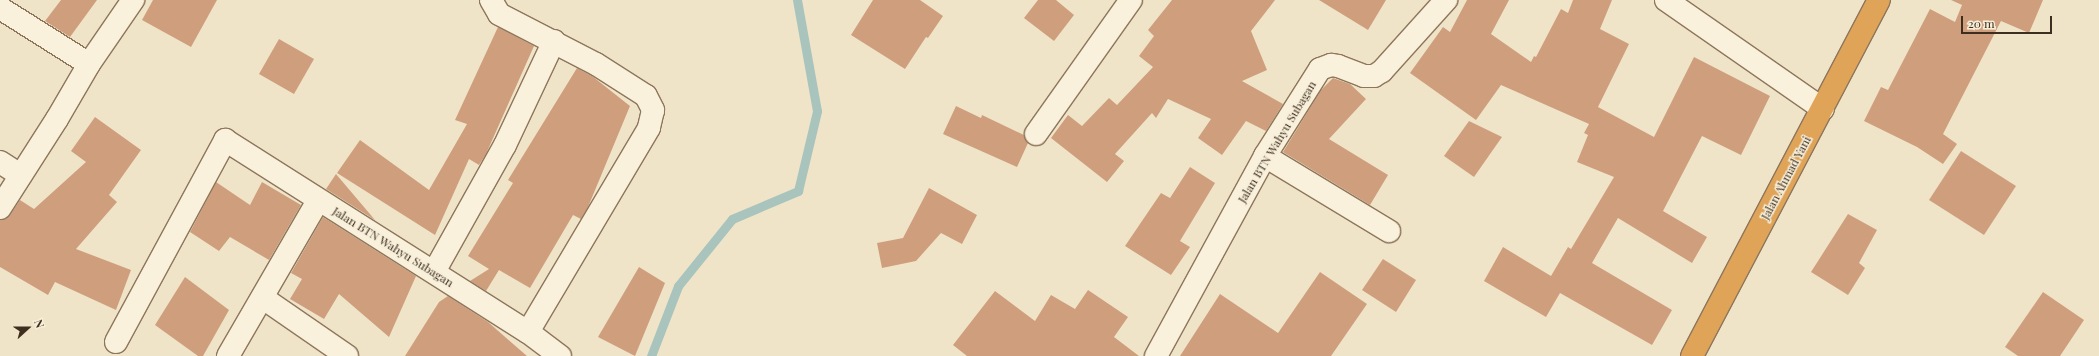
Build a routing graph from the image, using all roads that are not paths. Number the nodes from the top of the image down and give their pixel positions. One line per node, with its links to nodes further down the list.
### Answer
1 (134, 0): 9 (street)
2 (491, 0): 8 (street)
3 (1131, 0): 11 (street)
4 (1446, 0): 12 (street, Jalan BTN Wahyu Subagan)
5 (1666, 0): 10 (street)
6 (1879, 0): 10 (highway, Jalan Ahmad Yani)
7 (0, 8): 9 (street)
8 (554, 41): 18 (street); 20 (street)
9 (89, 64): 14 (street)
10 (1823, 109): 26 (highway, Jalan Ahmad Yani)
11 (1036, 134)
12 (1265, 156): 17 (street); 25 (street, Jalan BTN Wahyu Subagan)
13 (0, 162): 14 (street)
14 (20, 175): 16 (street)
15 (318, 201): 18 (street, Jalan BTN Wahyu Subagan); 19 (street); 21 (street, Jalan BTN Wahyu Subagan)
16 (0, 208)
17 (1389, 231)
18 (434, 272): 20 (street, Jalan BTN Wahyu Subagan)
19 (263, 298): 22 (street); 23 (street)
20 (528, 332): 24 (street, Jalan BTN Wahyu Subagan)
21 (116, 342)
22 (228, 356)
23 (347, 356)
24 (560, 356)
25 (1156, 356)
26 (1692, 356)

